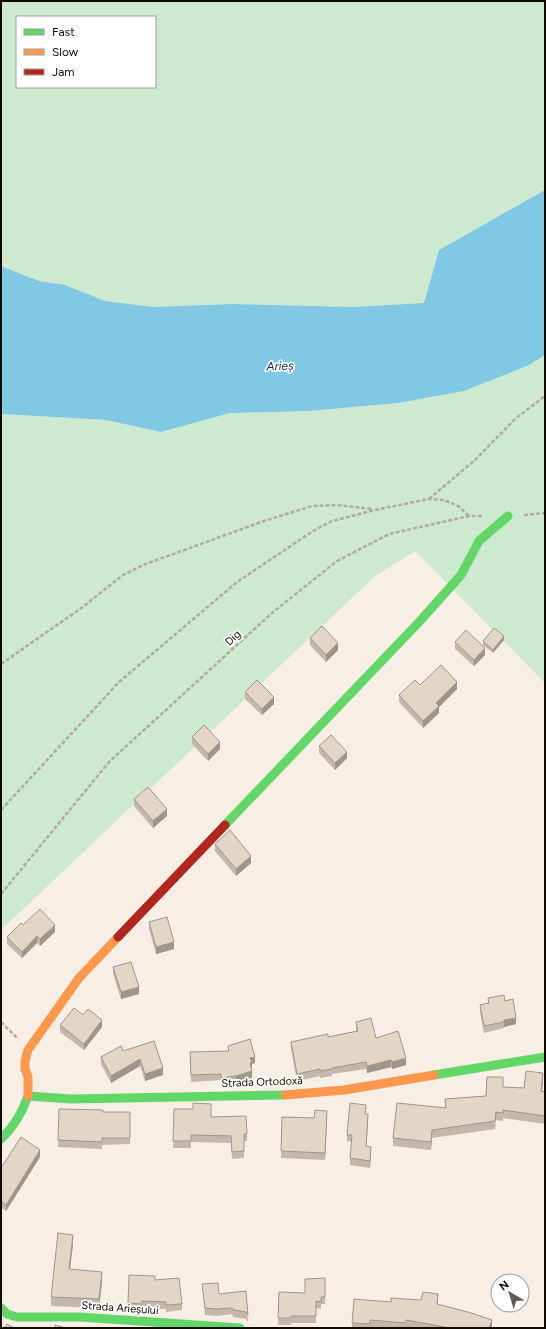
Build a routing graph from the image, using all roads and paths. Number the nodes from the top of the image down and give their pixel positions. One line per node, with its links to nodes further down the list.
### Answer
1 (545, 396): 2 (path)
2 (429, 499): 3 (path); 5 (path)
3 (375, 510): 7 (path); 8 (path)
4 (545, 513): 6 (path, Dig)
5 (469, 516): 6 (path, Dig); 9 (path, Dig)
6 (508, 516): 11 (street)
7 (1, 664)
8 (1, 810)
9 (1, 894)
10 (1, 1022): 11 (path)
11 (28, 1050): 13 (street)
12 (545, 1057): 13 (street, Strada Ortodoxă)
13 (28, 1096): 14 (street)
14 (1, 1139)
15 (1, 1308): 16 (street, Strada Arieșului)
16 (240, 1328)

